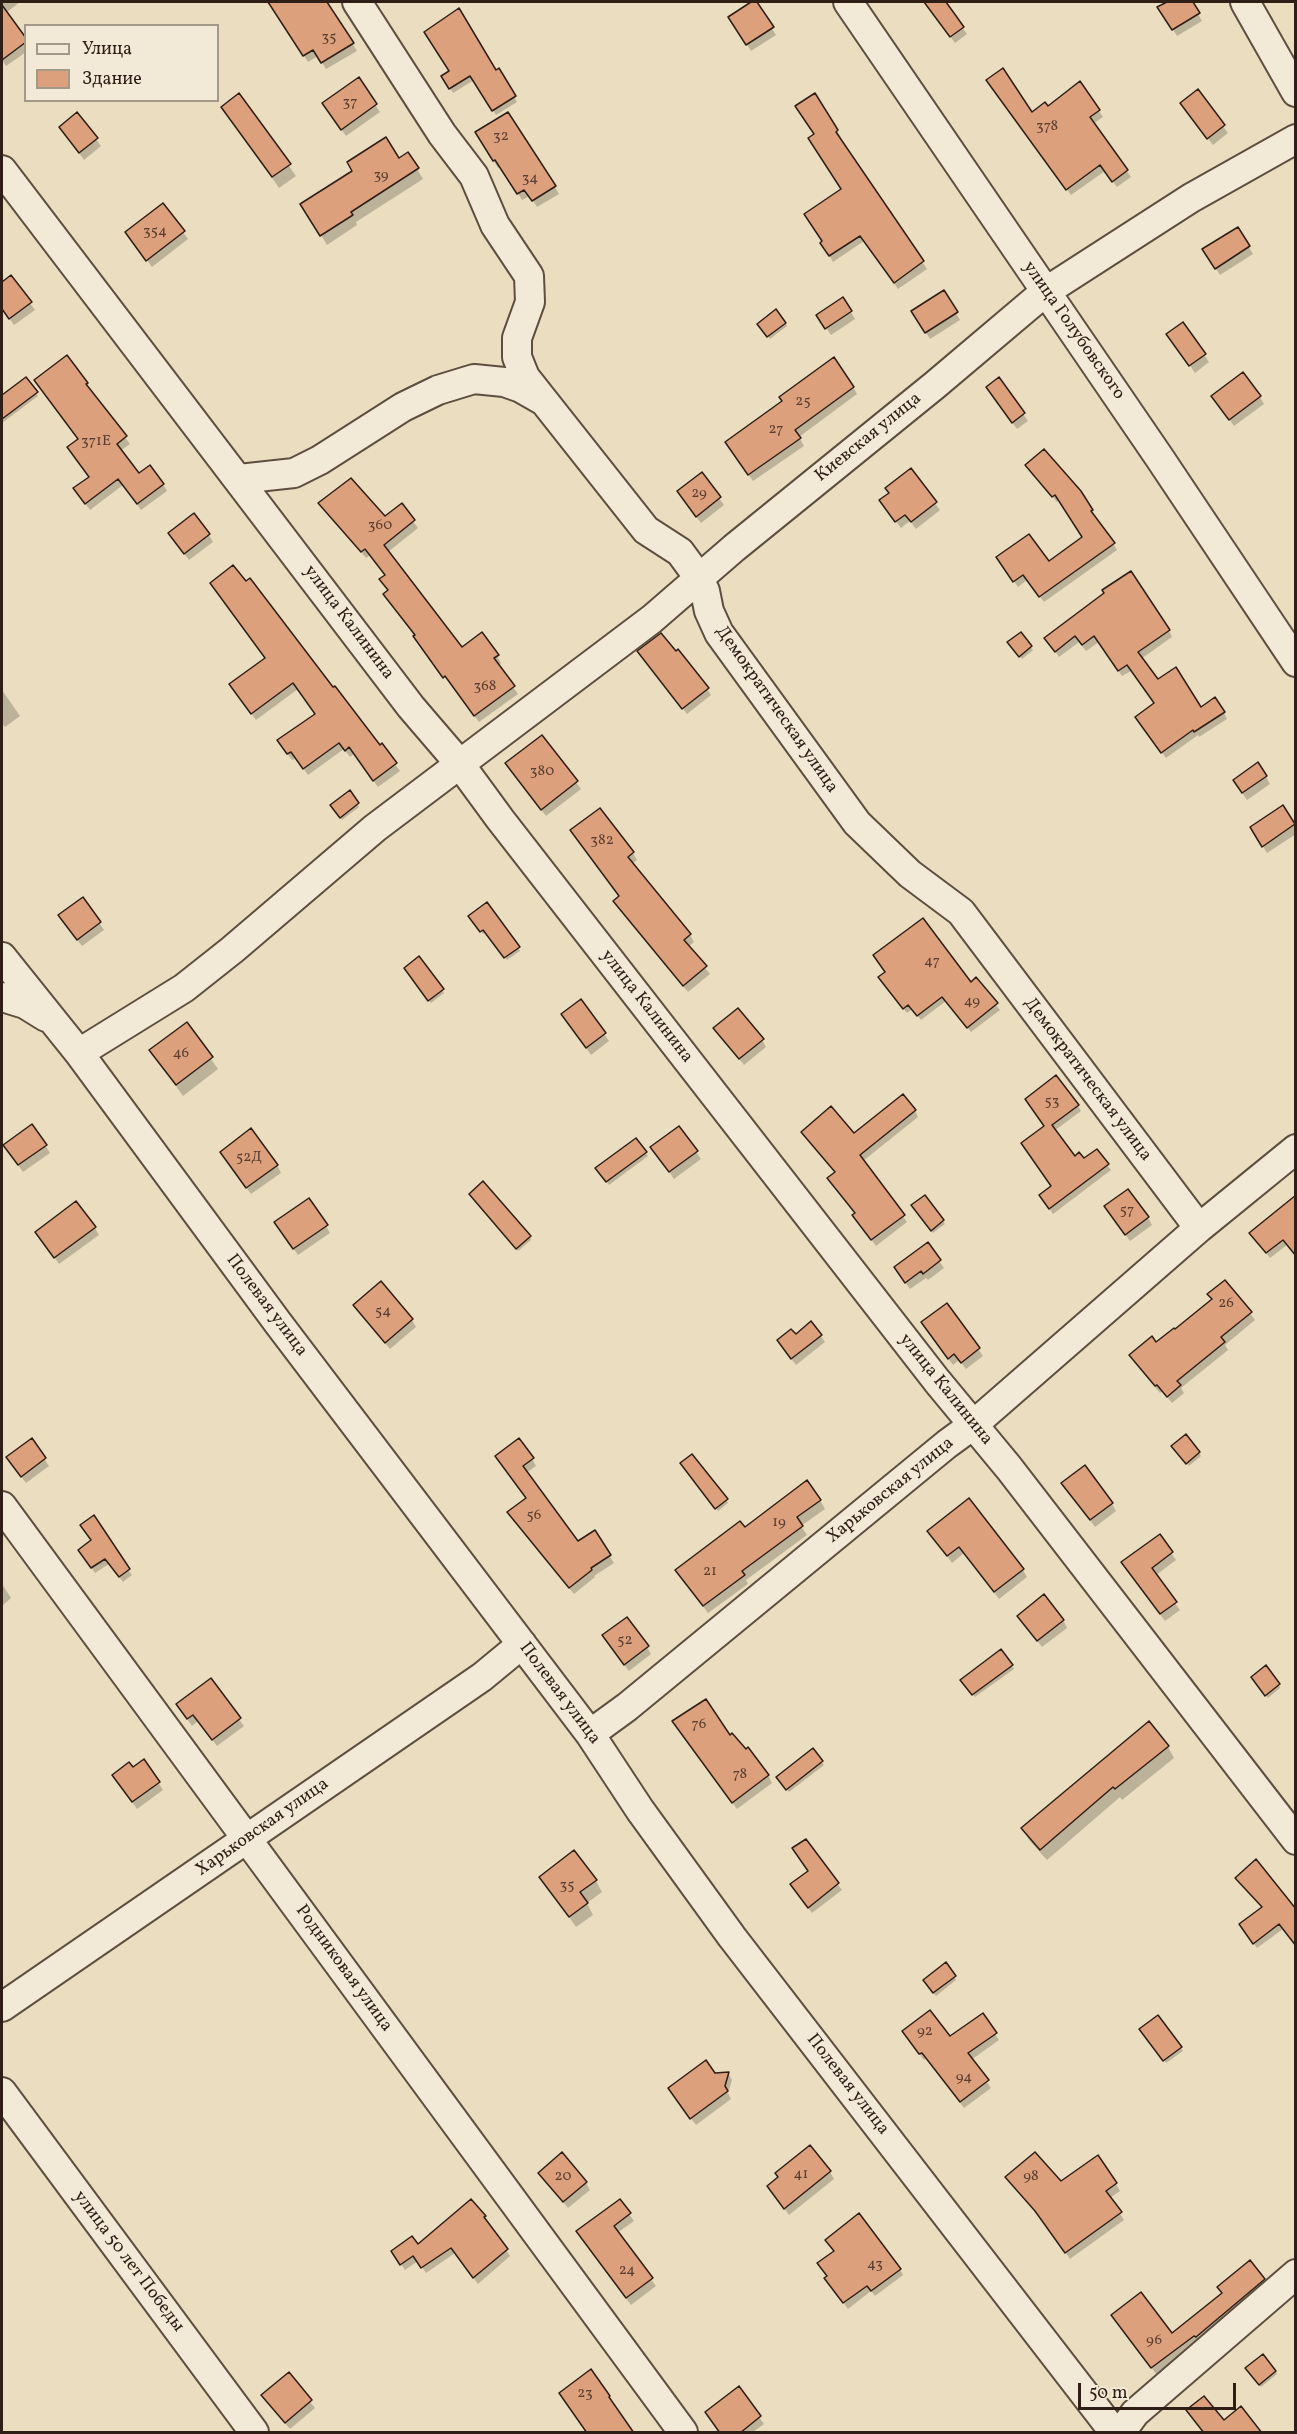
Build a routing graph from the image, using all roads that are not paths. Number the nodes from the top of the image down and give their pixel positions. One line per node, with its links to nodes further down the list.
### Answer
1 (357, 2): 8 (street, Демократическая улица)
2 (848, 2): 7 (street, улица Голубовского)
3 (1245, 2): 4 (street)
4 (1296, 92)
5 (1296, 139): 7 (street, Киевская улица)
6 (2, 170): 9 (street, улица Калинина)
7 (1045, 292): 10 (street, Киевская улица); 13 (street, улица Голубовского)
8 (544, 401): 9 (street); 10 (street, Демократическая улица)
9 (239, 479): 14 (street, улица Калинина)
10 (699, 578): 11 (street, Киевская улица); 12 (street, Демократическая улица)
11 (652, 619): 12 (street); 14 (street, Киевская улица)
12 (719, 633): 20 (street, Демократическая улица)
13 (1296, 662)
14 (459, 763): 18 (street, Киевская улица); 21 (street, улица Калинина)
15 (2, 957): 17 (street, Полевая улица)
16 (2, 997): 17 (street)
17 (55, 1023): 18 (street, Полевая улица)
18 (79, 1053): 23 (street, Полевая улица)
19 (1296, 1149): 20 (street, Харьковская улица)
20 (1199, 1228): 21 (street, Харьковская улица)
21 (973, 1425): 24 (street, Харьковская улица); 26 (street, улица Калинина)
22 (2, 1506): 25 (street, Родниковая улица)
23 (522, 1644): 24 (street, Полевая улица); 25 (street, Харьковская улица)
24 (591, 1734): 32 (street, Полевая улица)
25 (247, 1839): 27 (street, Харьковская улица); 31 (street, Родниковая улица)
26 (1296, 1840)
27 (2, 2007)
28 (2, 2092): 30 (street, улица 50 лет Победы)
29 (1296, 2274): 33 (street)
30 (254, 2433)
31 (683, 2433)
32 (1114, 2433)
33 (1121, 2433)

